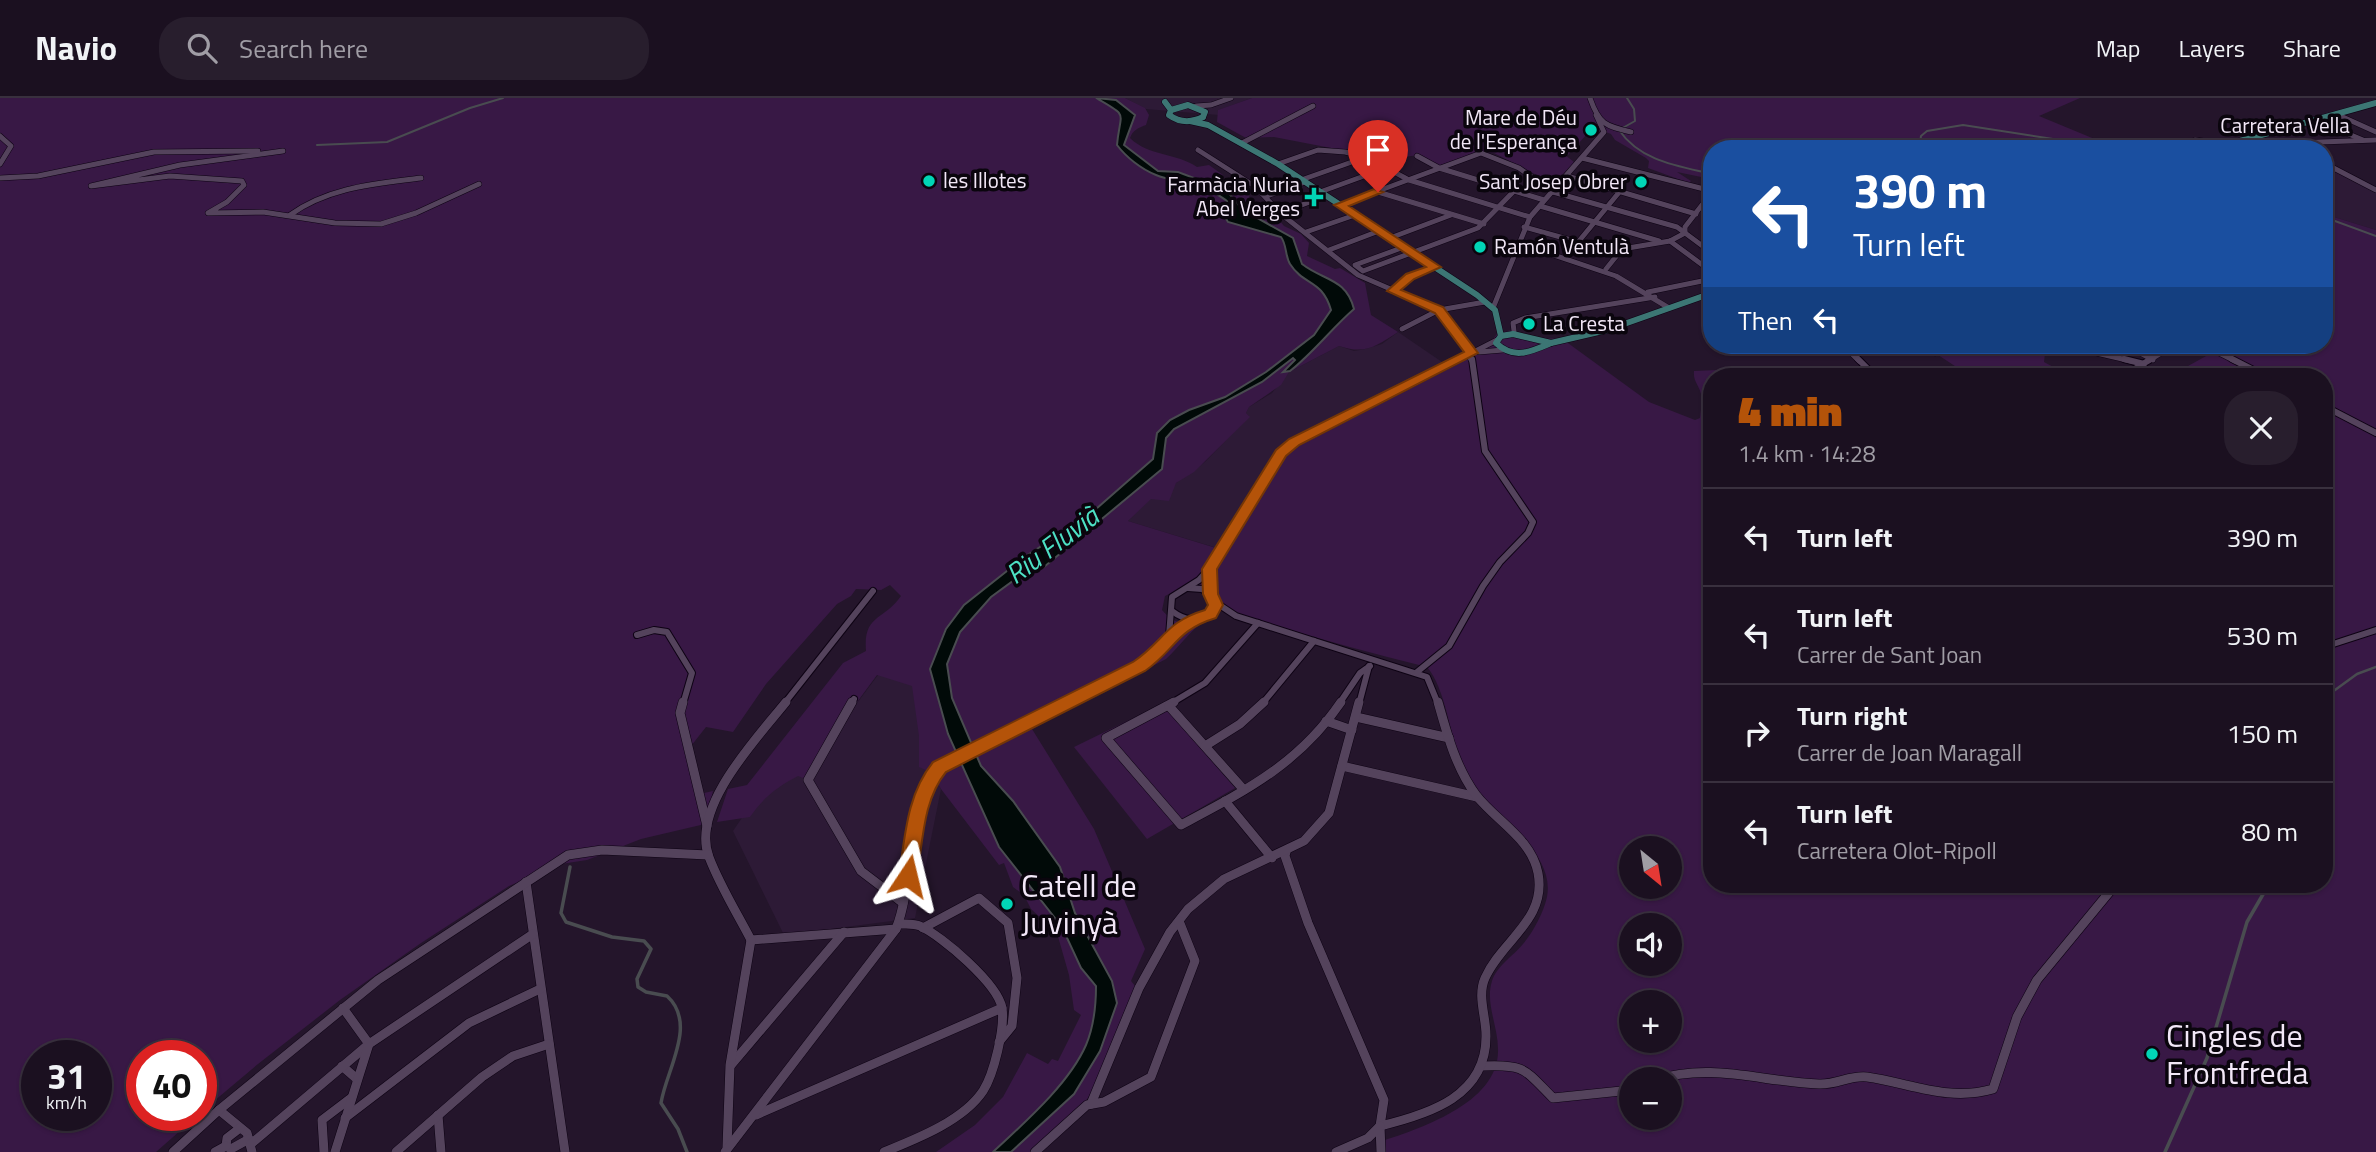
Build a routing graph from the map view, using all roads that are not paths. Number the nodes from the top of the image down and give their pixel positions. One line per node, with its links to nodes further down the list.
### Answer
1 (1231, 98): 5 (street)
2 (1590, 98): 12 (street)
3 (1162, 99): 6 (main road); 9 (main road)
4 (2376, 103): 11 (main road)
5 (1210, 105): 7 (street); 10 (street)
6 (1180, 106): 7 (main road); 9 (main road)
7 (1196, 106): 10 (main road)
8 (1313, 106): 25 (street)
9 (1171, 110): 14 (main road)
10 (1204, 114): 14 (main road); 16 (main road)
11 (2336, 114): 13 (main road); 15 (street)
12 (1596, 115): 18 (street); 29 (street)
13 (2315, 120): 17 (street); 21 (main road)
14 (1190, 121): 16 (main road)
15 (2350, 121): 17 (street); 19 (street)
16 (1208, 125): 25 (main road)
17 (2329, 126): 24 (street)
18 (1628, 130)
19 (2376, 132)
20 (0, 136): 30 (street)
21 (2246, 140)
22 (2376, 140): 24 (street, Carretera Vella)
23 (2333, 142): 24 (street, Carretera Vella)
24 (2366, 142)
25 (1242, 144): 31 (main road)
26 (1198, 150): 48 (street)
27 (1417, 156): 33 (street)
28 (1366, 157): 31 (street); 32 (street); 39 (street)
29 (1582, 158): 35 (street); 42 (street)
30 (0, 164)
31 (1278, 164): 39 (main road)
32 (1386, 168): 38 (street); 45 (street)
33 (1439, 168): 38 (street); 44 (street); 47 (street)
34 (2333, 168): 43 (street)
35 (1567, 176): 41 (street); 47 (street)
36 (421, 177): 57 (street)
37 (0, 178): 57 (street)
38 (1409, 180): 46 (street); 53 (street)
39 (1303, 181): 45 (main road); 48 (street)
40 (478, 184): 57 (street)
41 (1622, 190): 54 (street); 56 (street)
42 (1703, 190)
43 (2376, 190)
44 (1514, 191): 50 (street); 53 (street)
45 (1320, 192): 49 (main road)
46 (1378, 192): 52 (street); 59 (street)
47 (1553, 192): 50 (street); 54 (street)
48 (1267, 196): 55 (street)
49 (1326, 196): 52 (main road); 55 (street)
50 (1542, 203): 60 (street); 61 (street)
51 (1703, 204): 56 (street)
52 (1340, 205): 58 (main road)
53 (1499, 207): 60 (street); 62 (street)
54 (1606, 207): 61 (street); 66 (street)
55 (1280, 213): 65 (street)
56 (1696, 214): 66 (street)
57 (290, 215)
58 (1355, 215): 64 (main road); 65 (street)
59 (1452, 215): 62 (street); 67 (street)
60 (1530, 218): 63 (street)
61 (1593, 222): 68 (street); 70 (street)
62 (1484, 223): 75 (street)
63 (1524, 226): 68 (street); 71 (street)
64 (1379, 231): 67 (main road); 74 (street)
65 (1306, 232): 80 (street)
66 (1685, 233): 69 (street); 72 (street)
67 (1390, 238): 73 (main road)
68 (1579, 241): 76 (street)
69 (1670, 241): 70 (street); 77 (street)
70 (1663, 242): 76 (street)
71 (1518, 243): 79 (street); 87 (street)
72 (1703, 246)
73 (1404, 247): 75 (main road); 80 (street)
74 (1329, 250)
75 (1412, 253): 78 (main road); 80 (street)
76 (1618, 253): 79 (street)
77 (1703, 265)
78 (1435, 267): 82 (street); 86 (main road)
79 (1606, 269): 83 (street)
80 (1361, 273): 82 (street)
81 (1703, 281): 83 (street)
82 (1393, 291): 89 (street)
83 (1648, 292): 85 (street)
84 (1703, 296): 88 (main road)
85 (1655, 297): 88 (street); 92 (street)
86 (1485, 302): 87 (main road); 89 (street)
87 (1493, 308): 90 (main road)
88 (1670, 308): 95 (main road)
89 (1439, 310): 91 (street); 98 (street)
90 (1498, 319): 92 (main road); 93 (main road)
91 (1402, 330)
92 (1516, 332): 93 (main road); 94 (main road)
93 (1499, 338): 97 (main road); 98 (street)
94 (1531, 340): 95 (main road); 96 (main road)
95 (1551, 343): 96 (main road)
96 (1532, 350): 97 (main road)
97 (1503, 351): 98 (street)
98 (1470, 354): 111 (street); 127 (street)
99 (1852, 354): 106 (street)
100 (2099, 354): 105 (street)
101 (2142, 354): 104 (street)
102 (2160, 354): 104 (street)
103 (2221, 354): 108 (street)
104 (2153, 360): 105 (street)
105 (2144, 365): 107 (street)
106 (1867, 368)
107 (2137, 368)
108 (2249, 368)
109 (2333, 411): 110 (street)
110 (2376, 433)
111 (1209, 569): 112 (street); 114 (street)
112 (1186, 589): 114 (street); 116 (street)
113 (873, 591): 139 (street)
114 (1210, 594): 115 (street)
115 (1215, 602): 117 (street); 118 (street)
116 (1172, 611): 119 (street); 123 (street)
117 (1236, 616): 118 (street); 120 (street)
118 (1207, 617): 119 (street)
119 (1191, 620): 123 (street)
120 (1258, 623): 124 (street); 129 (street)
121 (2376, 630): 125 (street)
122 (637, 635): 139 (street)
123 (1169, 636): 145 (street)
124 (1314, 641): 126 (street); 134 (street)
125 (2333, 642)
126 (1370, 662): 127 (street); 130 (street); 131 (street)
127 (1418, 672): 133 (street)
128 (854, 699): 145 (street)
129 (1169, 706): 134 (street); 138 (street)
130 (1356, 717): 132 (street); 133 (street)
131 (1326, 722): 132 (street); 136 (street)
132 (1352, 730): 135 (street)
133 (1449, 738): 137 (street)
134 (1205, 746): 136 (street)
135 (1342, 766): 137 (street); 140 (street)
136 (1244, 790): 138 (street)
137 (1477, 797): 160 (street)
138 (1225, 801): 142 (street)
139 (707, 827): 141 (street)
140 (1286, 852): 142 (street); 170 (street)
141 (708, 855): 143 (street); 151 (street)
142 (1272, 858): 146 (street)
143 (526, 881): 150 (street); 154 (street)
144 (2108, 893): 161 (street)
145 (903, 903): 147 (street)
146 (1179, 921): 165 (street); 165 (street)
147 (897, 927): 148 (street); 149 (street); 168 (street)
148 (923, 928): 153 (street); 155 (street)
149 (844, 932): 151 (street); 158 (street)
150 (533, 934): 152 (street); 156 (street)
151 (751, 940): 158 (street)
152 (540, 989): 157 (street); 169 (street)
153 (1002, 1008): 155 (street); 168 (street)
154 (343, 1009): 156 (street); 166 (street)
155 (998, 1042): 182 (street)
156 (369, 1044): 159 (street); 162 (street)
157 (549, 1044): 167 (street); 174 (street)
158 (730, 1065): 175 (street)
159 (342, 1066): 162 (street); 172 (street)
160 (1483, 1066): 163 (street); 170 (street)
161 (1682, 1071)
162 (357, 1079): 164 (street)
163 (1619, 1091)
164 (351, 1098): 169 (street); 178 (street)
165 (1091, 1104): 183 (street)
166 (219, 1110): 171 (street); 176 (street)
167 (438, 1115): 180 (street); 181 (street)
168 (754, 1116): 175 (street)
169 (345, 1118): 179 (street)
170 (1380, 1126): 184 (street); 185 (street)
171 (240, 1128): 172 (street); 173 (street)
172 (250, 1145): 173 (street)
173 (226, 1146): 177 (street)
174 (562, 1151)
175 (726, 1151)
176 (173, 1152)
177 (215, 1152)
178 (324, 1152)
179 (335, 1152)
180 (396, 1152)
181 (441, 1152)
182 (884, 1152)
183 (1035, 1152)
184 (1336, 1152)
185 (1381, 1152)

